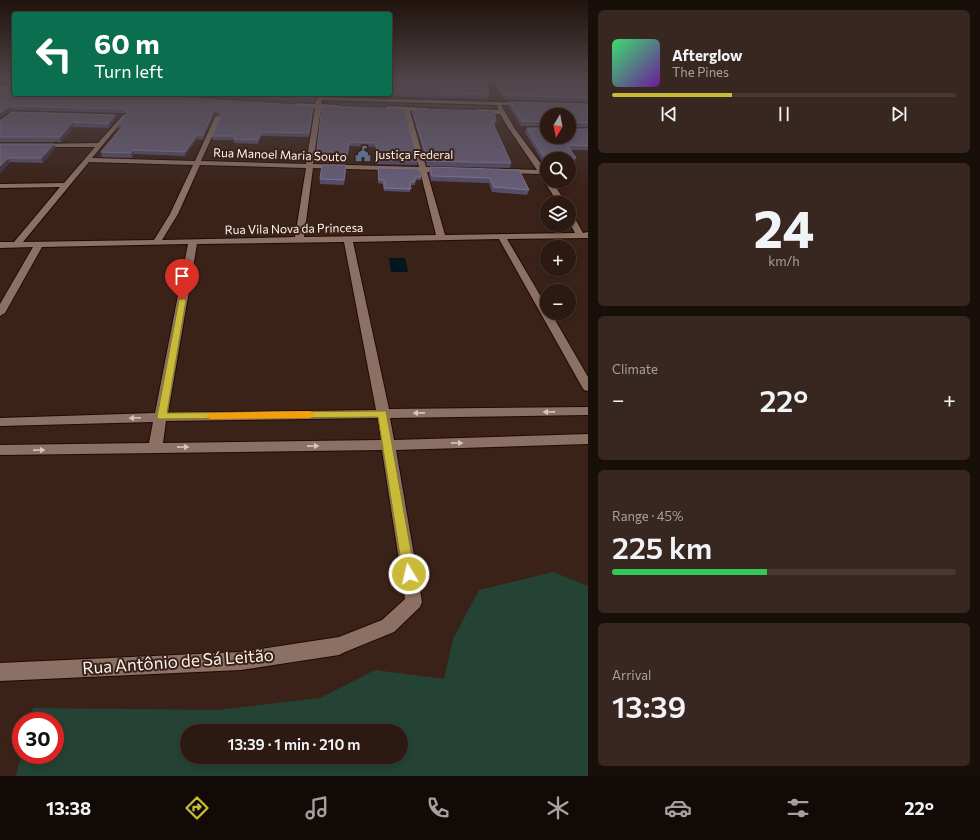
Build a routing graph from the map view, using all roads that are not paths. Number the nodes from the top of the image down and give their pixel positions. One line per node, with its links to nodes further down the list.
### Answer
1 (316, 115): 10 (street)
2 (409, 115): 12 (street)
3 (505, 115): 11 (street)
4 (120, 116): 7 (street)
5 (218, 117): 9 (street)
6 (31, 145): 7 (street)
7 (101, 145): 8 (street)
8 (88, 160): 9 (street, Rua Manoel Maria Souto); 16 (street)
9 (197, 163): 10 (street, Rua Manoel Maria Souto); 25 (street)
10 (309, 166): 12 (street, Rua Manoel Maria Souto); 22 (street)
11 (540, 167)
12 (422, 170): 13 (street, Rua Manoel Maria Souto); 20 (street)
13 (452, 170)
14 (498, 171): 15 (street)
15 (540, 176)
16 (67, 185): 17 (street); 27 (street)
17 (0, 186)
18 (576, 224): 19 (street)
19 (584, 235): 21 (street, Rua Vila Nova da Princesa)
20 (441, 237): 21 (street, Rua Vila Nova da Princesa); 23 (street, Rua Vila Nova da Princesa)
21 (502, 237): 30 (street)
22 (299, 240): 23 (street, Rua Vila Nova da Princesa); 24 (street, Rua Vila Nova da Princesa)
23 (348, 240): 32 (street)
24 (193, 242): 25 (street, Rua Vila Nova da Princesa); 33 (street)
25 (156, 243): 28 (street, Rua Vila Nova da Princesa)
26 (0, 245): 27 (street, Rua Vila Nova da Princesa)
27 (16, 245): 28 (street, Rua Vila Nova da Princesa)
28 (39, 245): 29 (street)
29 (0, 313)
30 (588, 387)
31 (588, 412): 32 (street, one-way to 32)
32 (383, 413): 33 (street); 36 (street)
33 (161, 417): 34 (street, one-way to 34); 37 (street)
34 (0, 422)
35 (588, 439): 36 (street, one-way to 35)
36 (388, 445): 37 (street, one-way to 36); 39 (street, Rua Antônio de Sá Leitão)
37 (155, 448): 38 (street, one-way to 37)
38 (0, 450)
39 (0, 672)

